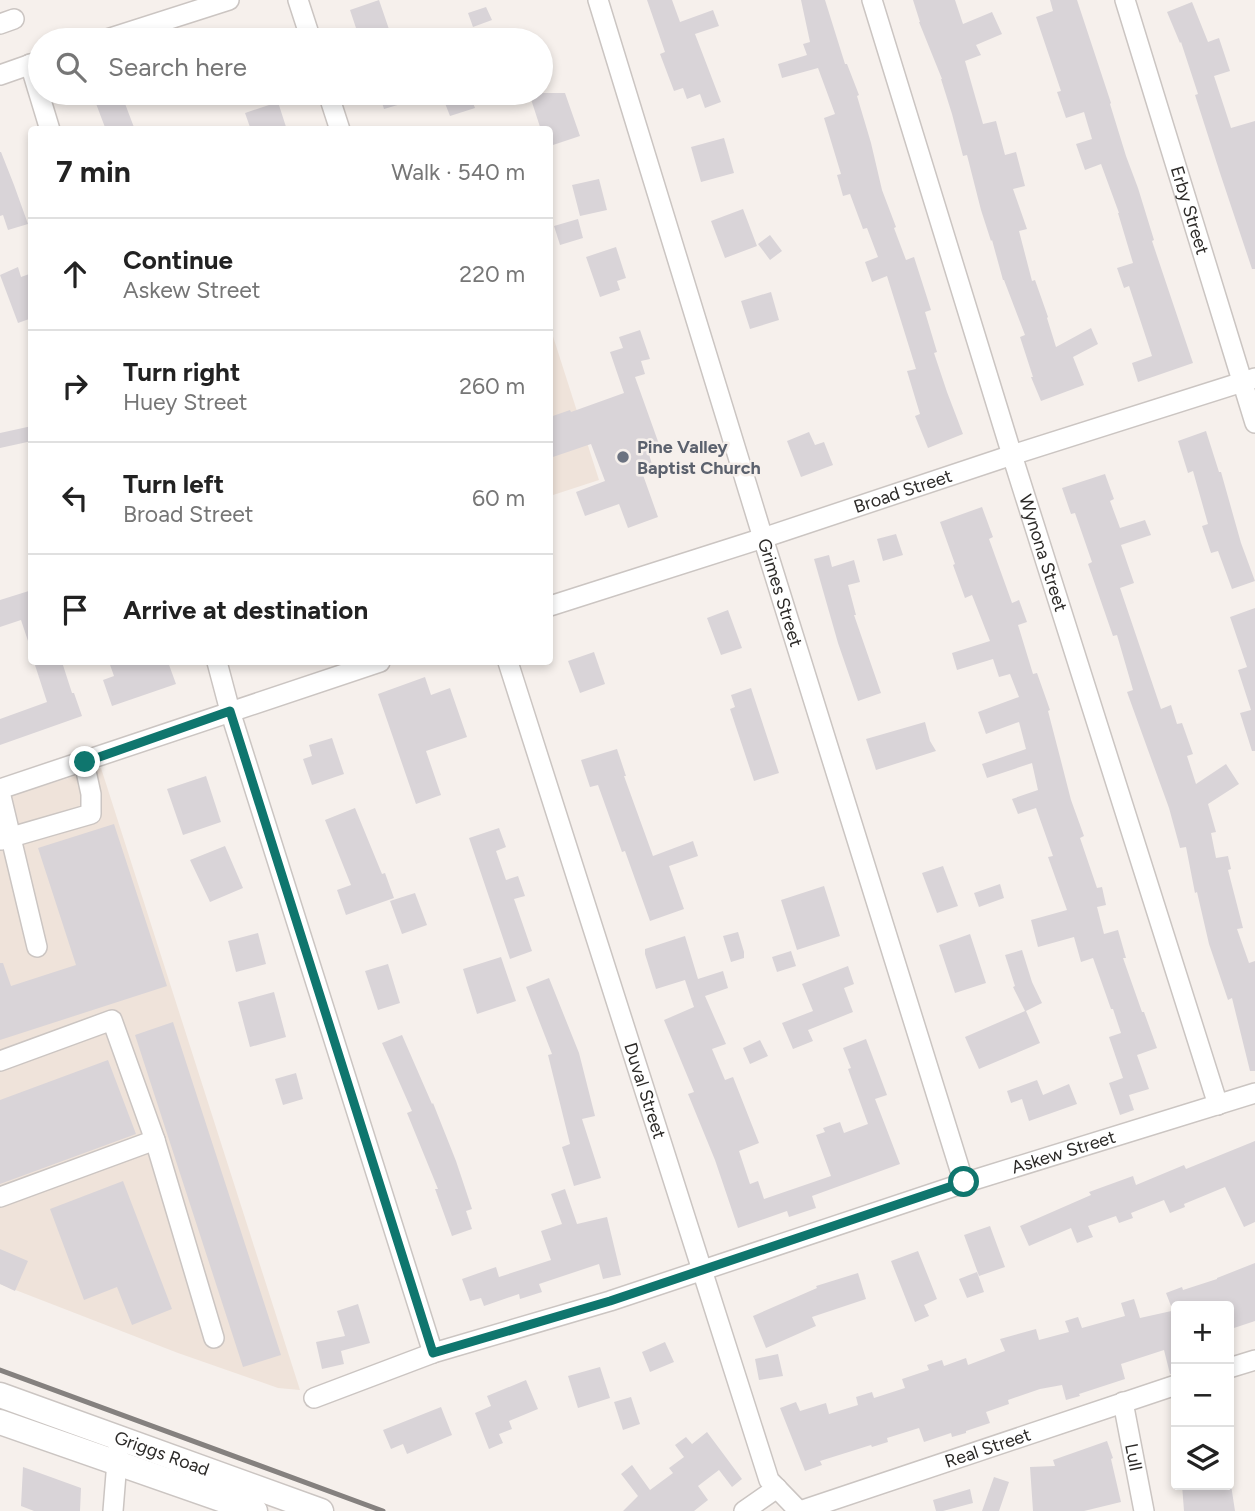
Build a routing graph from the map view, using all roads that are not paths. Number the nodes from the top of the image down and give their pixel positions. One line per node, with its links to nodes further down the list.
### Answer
1 (229, 0): 6 (street)
2 (298, 0): 7 (street)
3 (598, 0): 17 (street, Grimes Street)
4 (873, 0): 16 (street, Wynona Street)
5 (1125, 0): 14 (street, Erby Street)
6 (142, 28)
7 (307, 28)
8 (28, 65): 9 (street)
9 (0, 75)
10 (44, 105): 12 (street)
11 (332, 105): 13 (street)
12 (49, 126)
13 (339, 126)
14 (1249, 380): 15 (street, Erby Street); 16 (street, Broad Street)
15 (1255, 423)
16 (1012, 455): 17 (street, Broad Street); 29 (street, Wynona Street)
17 (763, 538): 18 (street, Broad Street); 31 (street, Grimes Street)
18 (553, 605)
19 (218, 665): 22 (street)
20 (371, 665): 22 (street)
21 (509, 665): 33 (street, Duval Street)
22 (230, 711): 23 (street); 35 (street)
23 (85, 762): 24 (street); 25 (street)
24 (0, 791): 25 (street)
25 (5, 838): 26 (street)
26 (37, 947)
27 (0, 1061): 30 (street)
28 (1255, 1093): 29 (street, Askew Street)
29 (1218, 1105): 31 (street, Askew Street)
30 (155, 1140): 32 (street); 34 (street)
31 (964, 1182): 33 (street, Askew Street)
32 (0, 1197)
33 (703, 1270): 35 (street, Askew Street); 45 (street, Duval Street)
34 (214, 1338)
35 (433, 1353): 40 (street, Askew Street)
36 (1255, 1360): 37 (street)
37 (1234, 1366)
38 (1171, 1387): 41 (street, Real Street)
39 (0, 1395): 43 (main road, Griggs Road)
40 (313, 1398)
41 (1123, 1402): 50 (street, Real Street); 51 (street, Lull)
42 (0, 1422): 44 (main road, Griggs Road)
43 (120, 1437): 44 (street); 48 (main road, Griggs Road)
44 (116, 1463): 46 (street); 47 (main road, Griggs Road)
45 (777, 1488): 49 (street); 50 (street, Duval Street)
46 (113, 1511)
47 (255, 1511)
48 (321, 1511)
49 (744, 1511)
50 (800, 1511)
51 (1144, 1511)

